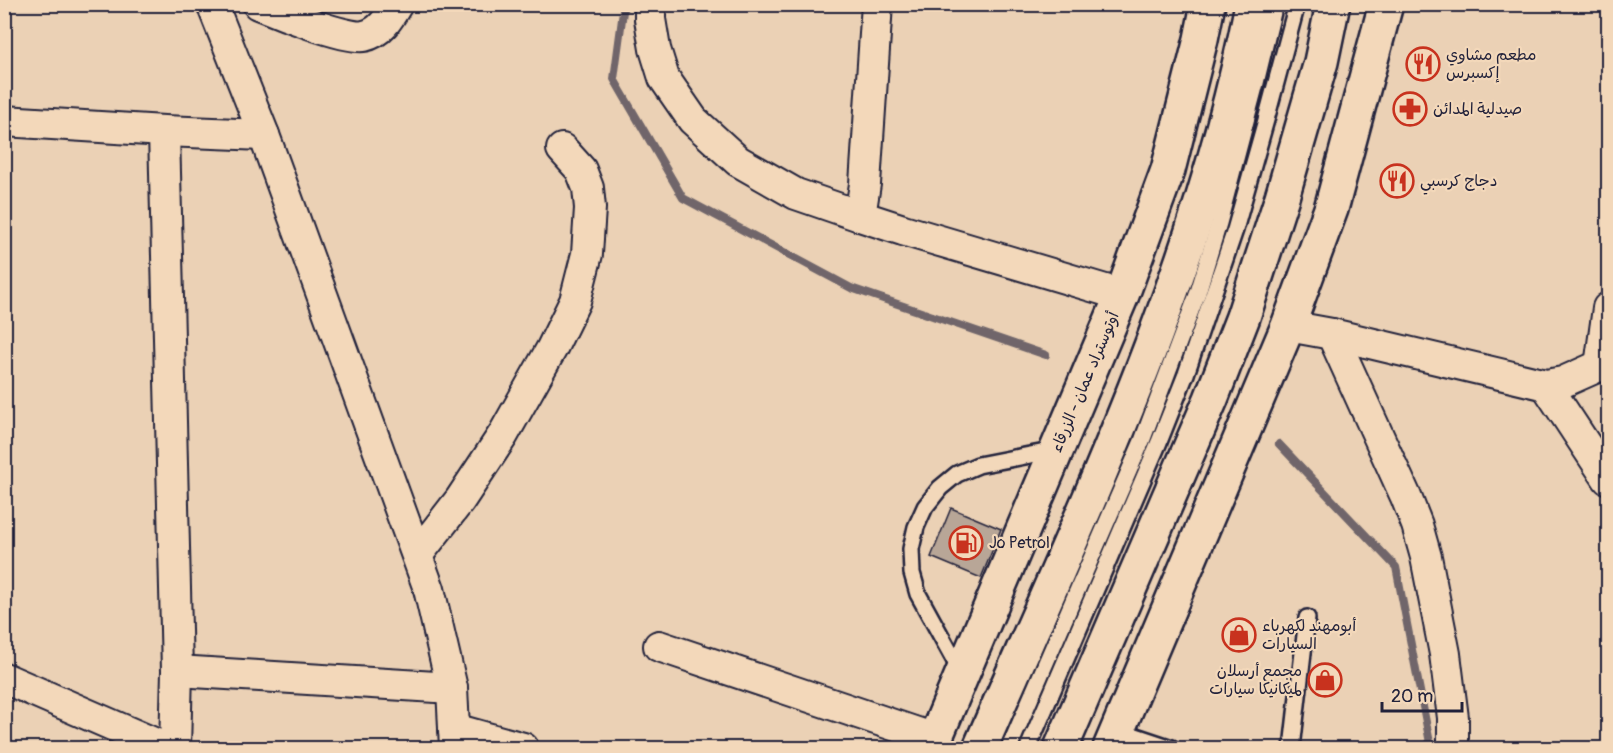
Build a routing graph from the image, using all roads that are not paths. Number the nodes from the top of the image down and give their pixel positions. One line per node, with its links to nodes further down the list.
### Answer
1 (212, 4): 14 (street)
2 (258, 4): 3 (street)
3 (397, 4)
4 (650, 4): 16 (street)
5 (877, 4): 16 (street)
6 (1208, 4): 17 (highway, أوتوستراد عمان - الزرقاء)
7 (1252, 4): 38 (highway)
8 (1275, 4): 39 (lane)
9 (1297, 4): 40 (lane)
10 (1333, 4): 41 (highway)
11 (1386, 4): 19 (highway)
12 (4, 121): 13 (street)
13 (164, 131): 14 (street); 28 (street)
14 (264, 135): 25 (street)
15 (562, 149): 25 (street)
16 (860, 216): 17 (street)
17 (1122, 295): 23 (highway, أوتوستراد عمان - الزرقاء)
18 (1608, 308): 21 (street)
19 (1288, 326): 20 (street); 33 (highway)
20 (1332, 334): 22 (street); 44 (street)
21 (1604, 364): 22 (street)
22 (1546, 385): 24 (street)
23 (1056, 450): 29 (highway, أوتوستراد عمان - الزرقاء); 29 (lane)
24 (1608, 479)
25 (418, 554): 31 (street)
26 (1306, 618): 43 (lane)
27 (659, 646): 34 (street)
28 (177, 671): 31 (street); 36 (street)
29 (962, 675): 34 (highway, أوتوستراد عمان - الزرقاء)
30 (4, 678): 35 (street)
31 (452, 688): 32 (street)
32 (454, 739): 37 (street)
33 (1114, 739): 42 (lane)
34 (933, 744)
35 (165, 748)
36 (175, 748)
37 (523, 748)
38 (980, 748)
39 (1009, 748)
40 (1028, 748)
41 (1061, 748)
42 (1172, 748)
43 (1292, 748)
44 (1453, 748)

